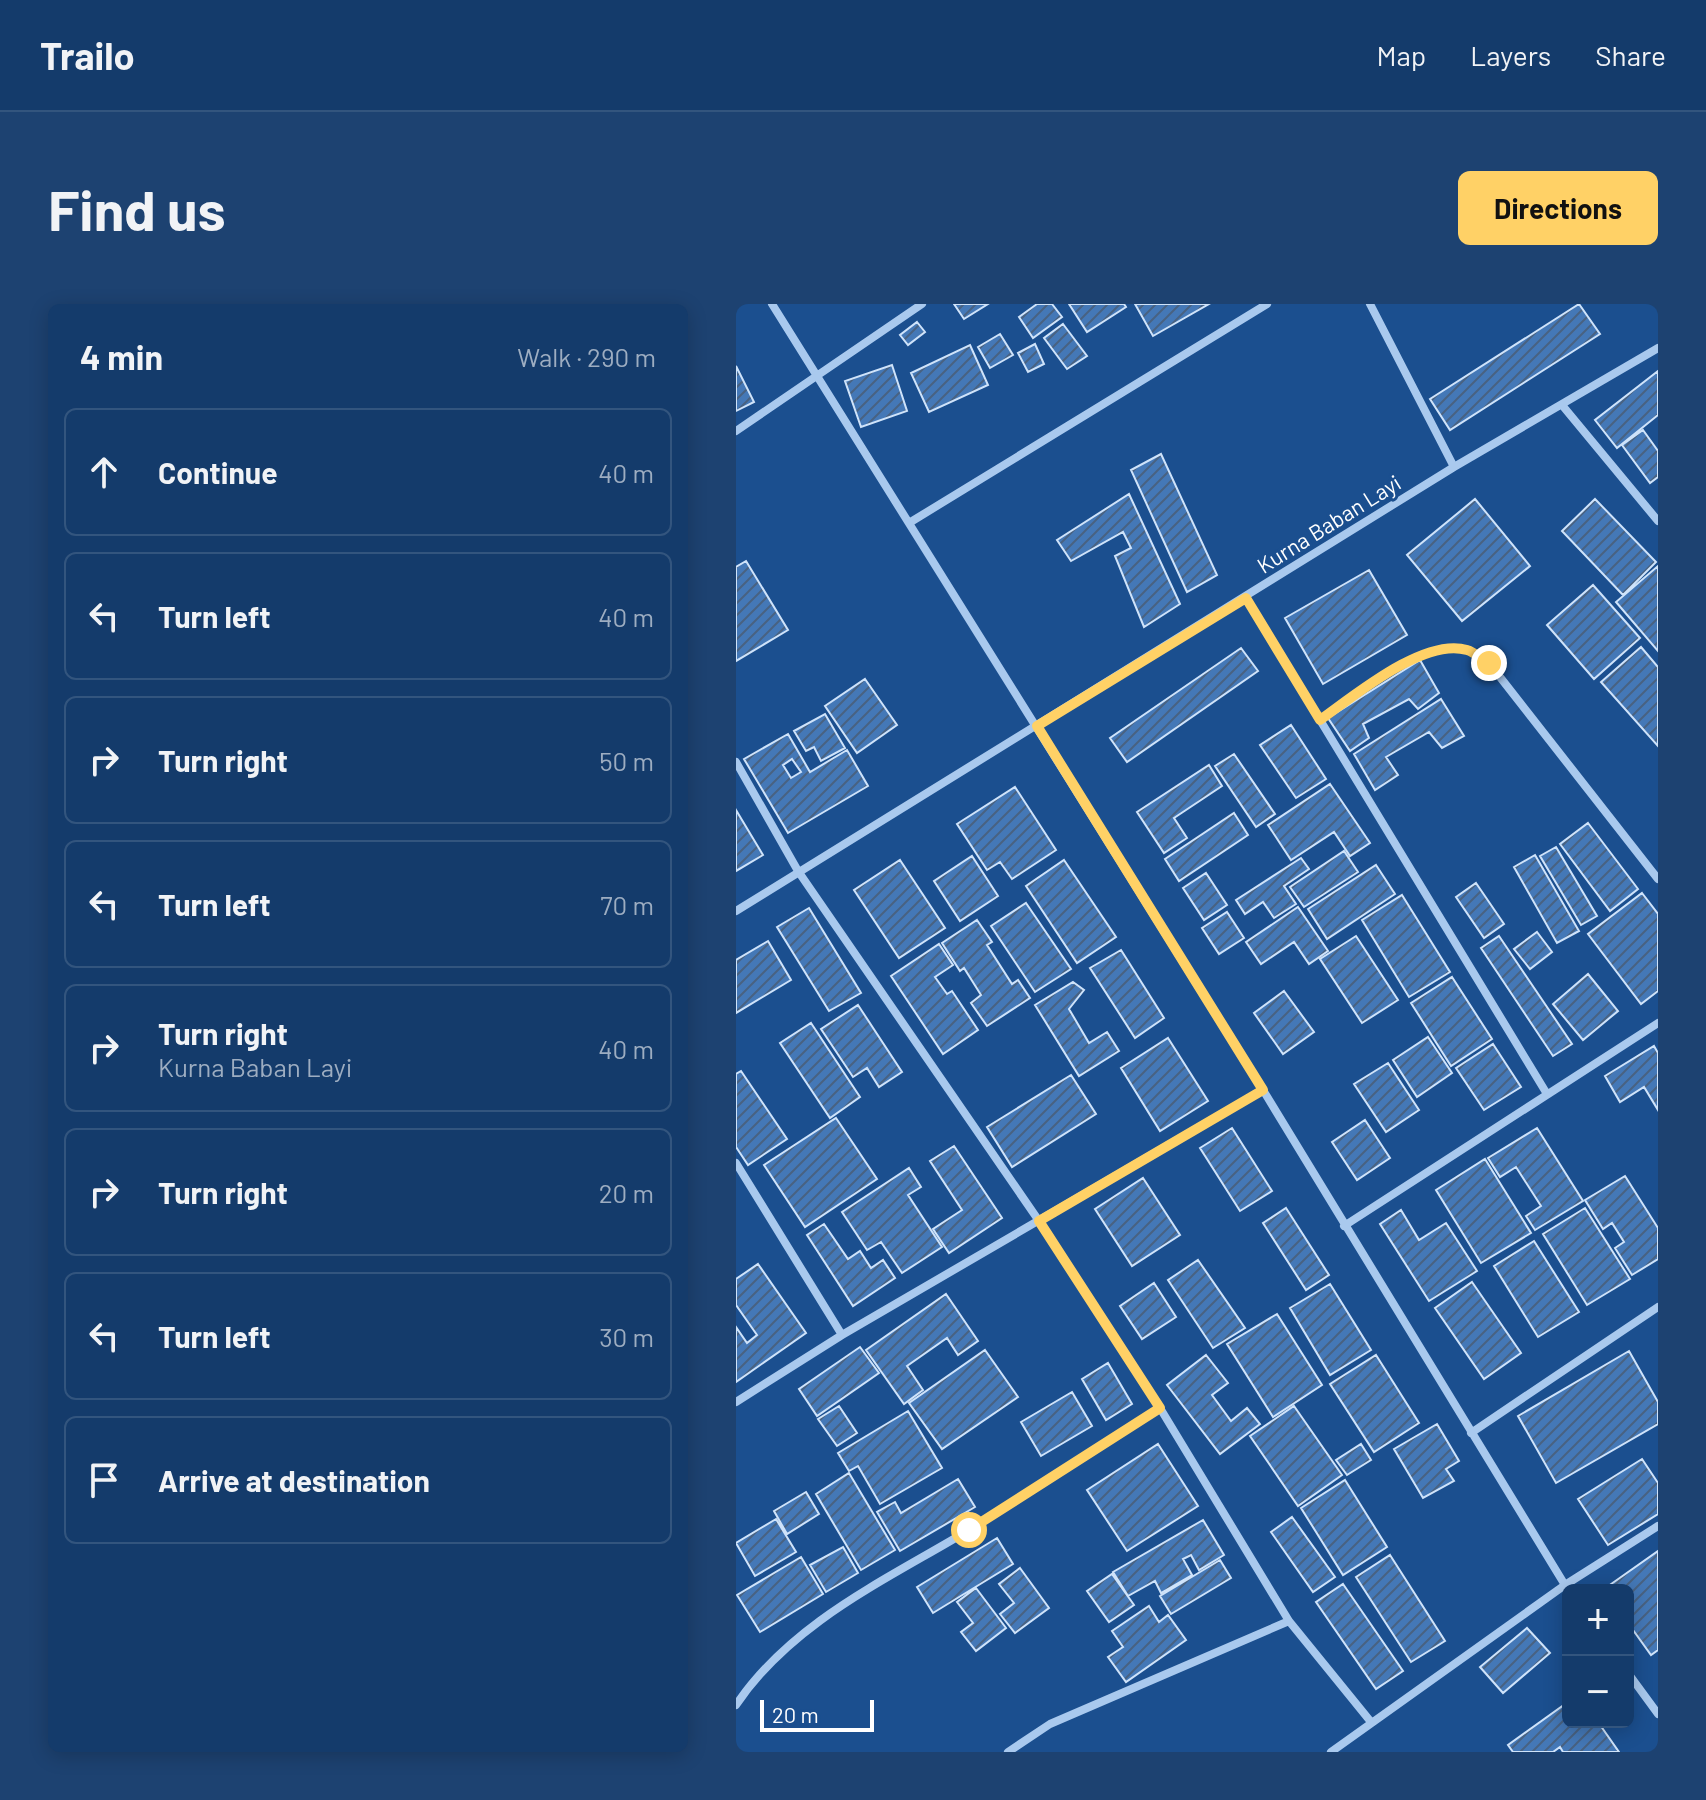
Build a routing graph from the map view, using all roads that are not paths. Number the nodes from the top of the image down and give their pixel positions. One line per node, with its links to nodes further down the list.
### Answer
1 (772, 304): 6 (street)
2 (922, 304): 6 (street)
3 (1267, 304): 11 (street)
4 (1370, 304): 9 (street)
5 (1658, 348): 7 (street, Kurna Baban Layi)
6 (816, 377): 8 (street); 11 (street)
7 (1562, 405): 9 (street, Kurna Baban Layi); 10 (street)
8 (736, 431)
9 (1454, 467): 12 (street, Kurna Baban Layi)
10 (1658, 521)
11 (909, 523): 14 (street)
12 (1246, 598): 13 (street); 14 (street, Kurna Baban Layi)
13 (1320, 720): 17 (street); 21 (street)
14 (1037, 726): 16 (street, Kurna Baban Layi); 20 (street)
15 (736, 762): 16 (street)
16 (798, 871): 18 (street, Kurna Baban Layi); 23 (street)
17 (1658, 879)
18 (736, 911)
19 (1658, 1023): 21 (street)
20 (1263, 1090): 23 (street); 24 (street)
21 (1547, 1094): 24 (street)
22 (736, 1163): 26 (street)
23 (1039, 1221): 26 (street); 28 (street)
24 (1344, 1226): 29 (street)
25 (1658, 1307): 29 (street)
26 (842, 1335): 27 (street)
27 (736, 1402)
28 (1160, 1408): 34 (street); 36 (street)
29 (1471, 1433): 31 (street)
30 (1658, 1526): 32 (street)
31 (1564, 1584)
32 (1571, 1584)
33 (1562, 1590): 38 (street)
34 (1289, 1621): 38 (street); 39 (street)
35 (1634, 1681): 37 (street)
36 (736, 1705)
37 (1658, 1714)
38 (1371, 1722): 40 (street)
39 (1008, 1752)
40 (1331, 1752)

